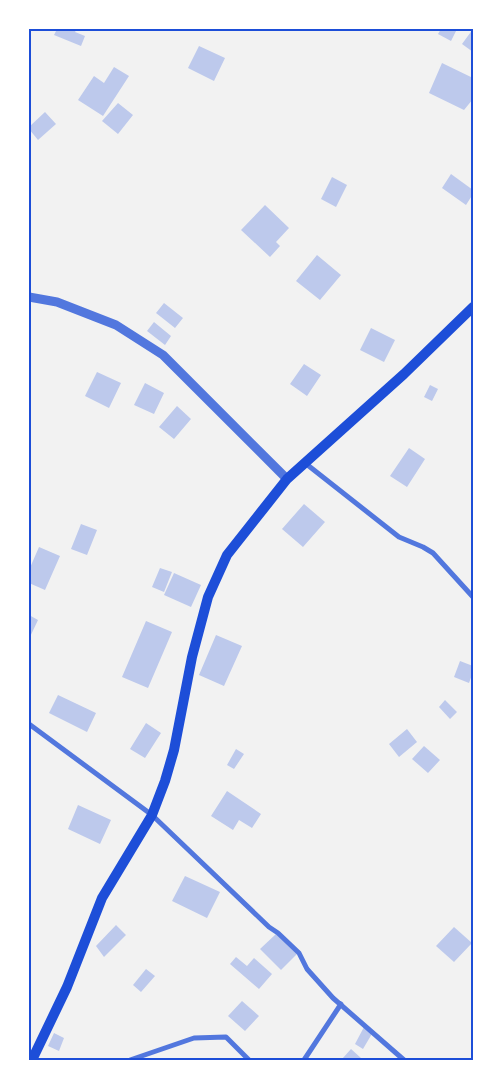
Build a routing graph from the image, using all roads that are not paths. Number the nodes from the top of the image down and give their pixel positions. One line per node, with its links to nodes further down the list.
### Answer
1 (29, 296): 4 (street)
2 (473, 307): 3 (main road)
3 (305, 464): 4 (main road); 5 (street)
4 (287, 479): 7 (main road)
5 (473, 597)
6 (29, 724): 7 (street)
7 (152, 814): 8 (street); 9 (main road)
8 (341, 1004): 12 (street); 13 (street)
9 (32, 1060)
10 (130, 1060): 11 (street)
11 (249, 1060)
12 (304, 1060)
13 (404, 1060)

